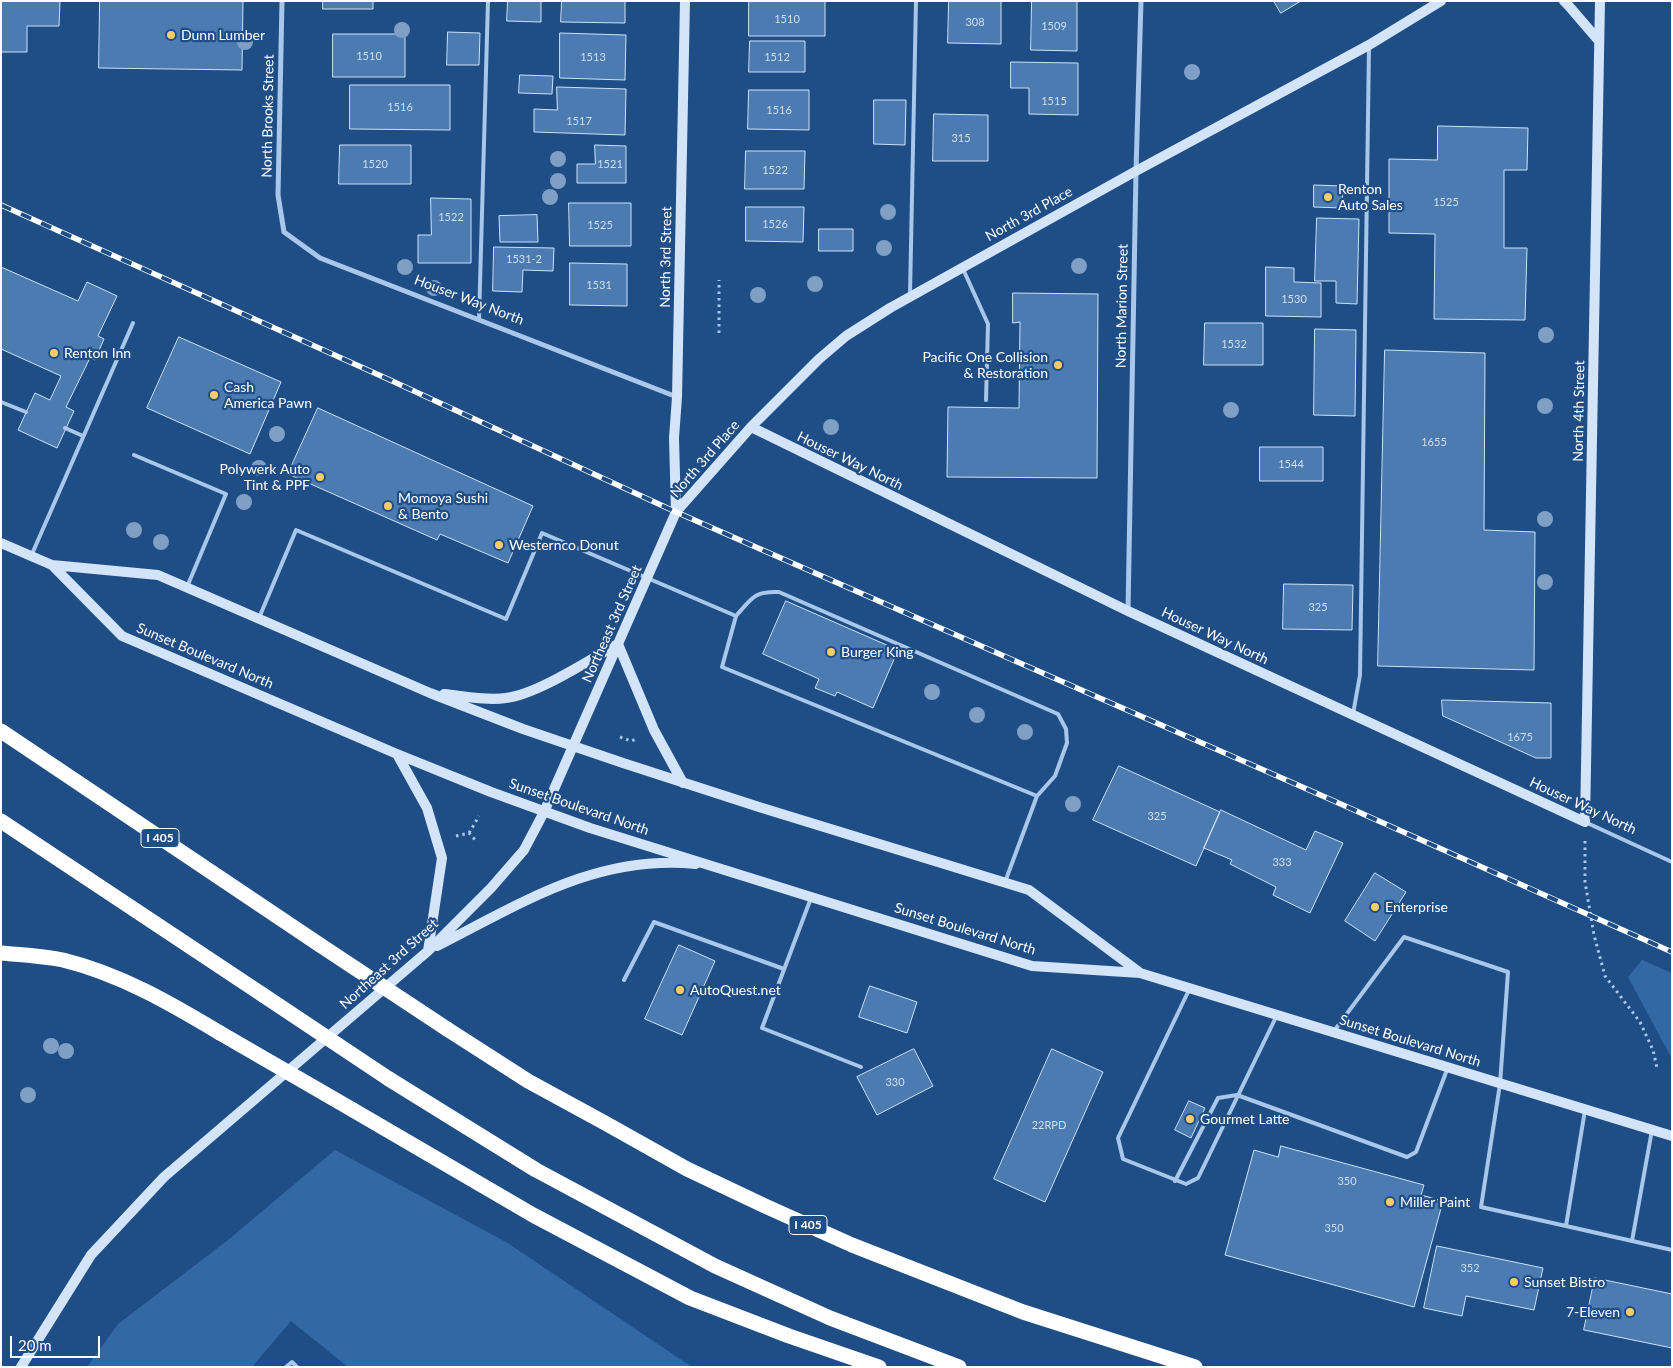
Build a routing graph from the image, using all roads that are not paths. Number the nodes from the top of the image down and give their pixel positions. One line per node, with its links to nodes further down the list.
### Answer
1 (282, 1): 12 (street, North Brooks Street)
2 (488, 1): 15 (lane)
3 (685, 1): 17 (main road, North 3rd Street)
4 (916, 1): 14 (lane)
5 (1141, 1): 11 (street, North Marion Street)
6 (1441, 1): 10 (main road, North 3rd Place)
7 (1564, 1): 9 (main road)
8 (1600, 1): 9 (main road, North 4th Street)
9 (1599, 41): 44 (main road, North 4th Street)
10 (1370, 45): 11 (main road, North 3rd Place); 36 (lane)
11 (1136, 171): 13 (main road, North 3rd Place); 31 (street, North Marion Street)
12 (284, 232): 15 (street, Houser Way North)
13 (962, 267): 14 (main road, North 3rd Place); 18 (lane)
14 (910, 296): 21 (main road, North 3rd Place)
15 (479, 319): 17 (street, Houser Way North)
16 (133, 322): 23 (lane)
17 (677, 397): 25 (main road, North 3rd Street)
18 (986, 400)
19 (1, 402): 20 (lane)
20 (26, 412)
21 (751, 427): 25 (main road, North 3rd Place); 31 (main road, Houser Way North)
22 (65, 428): 23 (lane)
23 (83, 436): 27 (lane)
24 (134, 455): 30 (lane)
25 (676, 512): 29 (main road, Northeast 3rd Street)
26 (1, 543): 27 (main road, Sunset Boulevard North)
27 (31, 556): 28 (main road, Sunset Boulevard North)
28 (52, 565): 30 (main road, Sunset Boulevard North); 39 (main road, Sunset Boulevard North)
29 (647, 578): 32 (lane); 33 (lane); 34 (main road, Northeast 3rd Street)
30 (187, 587): 33 (main road, Sunset Boulevard North)
31 (1128, 611): 36 (main road, Houser Way North)
32 (736, 616): 41 (lane); 41 (lane)
33 (259, 618): 35 (main road, Sunset Boulevard North)
34 (618, 644): 35 (main road); 38 (main road, Northeast 3rd Street); 40 (main road)
35 (430, 693): 38 (main road, Sunset Boulevard North)
36 (1353, 714): 44 (main road, Houser Way North)
37 (1, 731): 73 (highway, I 405, bridge)
38 (572, 746): 40 (main road, Sunset Boulevard North); 42 (main road, Northeast 3rd Street)
39 (397, 754): 42 (main road, Sunset Boulevard North); 49 (main road)
40 (683, 783): 47 (main road, Sunset Boulevard North)
41 (1037, 796): 47 (lane)
42 (544, 812): 46 (main road, Sunset Boulevard North); 49 (main road, Northeast 3rd Street)
43 (1, 821): 72 (highway, bridge)
44 (1585, 822): 45 (lane, Houser Way North)
45 (1672, 862)
46 (714, 866): 48 (main road, Sunset Boulevard North); 49 (main road)
47 (1005, 883): 52 (main road, Sunset Boulevard North)
48 (812, 896): 51 (lane); 52 (main road, Sunset Boulevard North)
49 (428, 951): 68 (main road, Northeast 3rd Street)
50 (1, 953): 71 (highway, bridge)
51 (784, 969): 53 (lane); 57 (lane)
52 (1140, 973): 54 (main road, Sunset Boulevard North)
53 (624, 980)
54 (1190, 988): 55 (main road, Sunset Boulevard North); 64 (lane)
55 (1277, 1015): 56 (main road, Sunset Boulevard North); 60 (lane)
56 (1333, 1032): 58 (main road, Sunset Boulevard North); 59 (lane)
57 (861, 1067)
58 (1448, 1068): 59 (main road, Sunset Boulevard North); 60 (lane)
59 (1500, 1084): 61 (main road, Sunset Boulevard North); 65 (lane)
60 (1237, 1095): 64 (lane); 64 (lane)
61 (1585, 1110): 62 (main road, Sunset Boulevard North); 65 (lane)
62 (1652, 1130): 63 (main road, Sunset Boulevard North); 66 (lane)
63 (1672, 1136)
64 (1175, 1181)
65 (1566, 1226): 66 (lane)
66 (1632, 1241): 67 (lane)
67 (1672, 1250)
68 (21, 1367)
69 (286, 1367): 70 (lane)
70 (297, 1367)
71 (879, 1367)
72 (959, 1367)
73 (1195, 1367)

